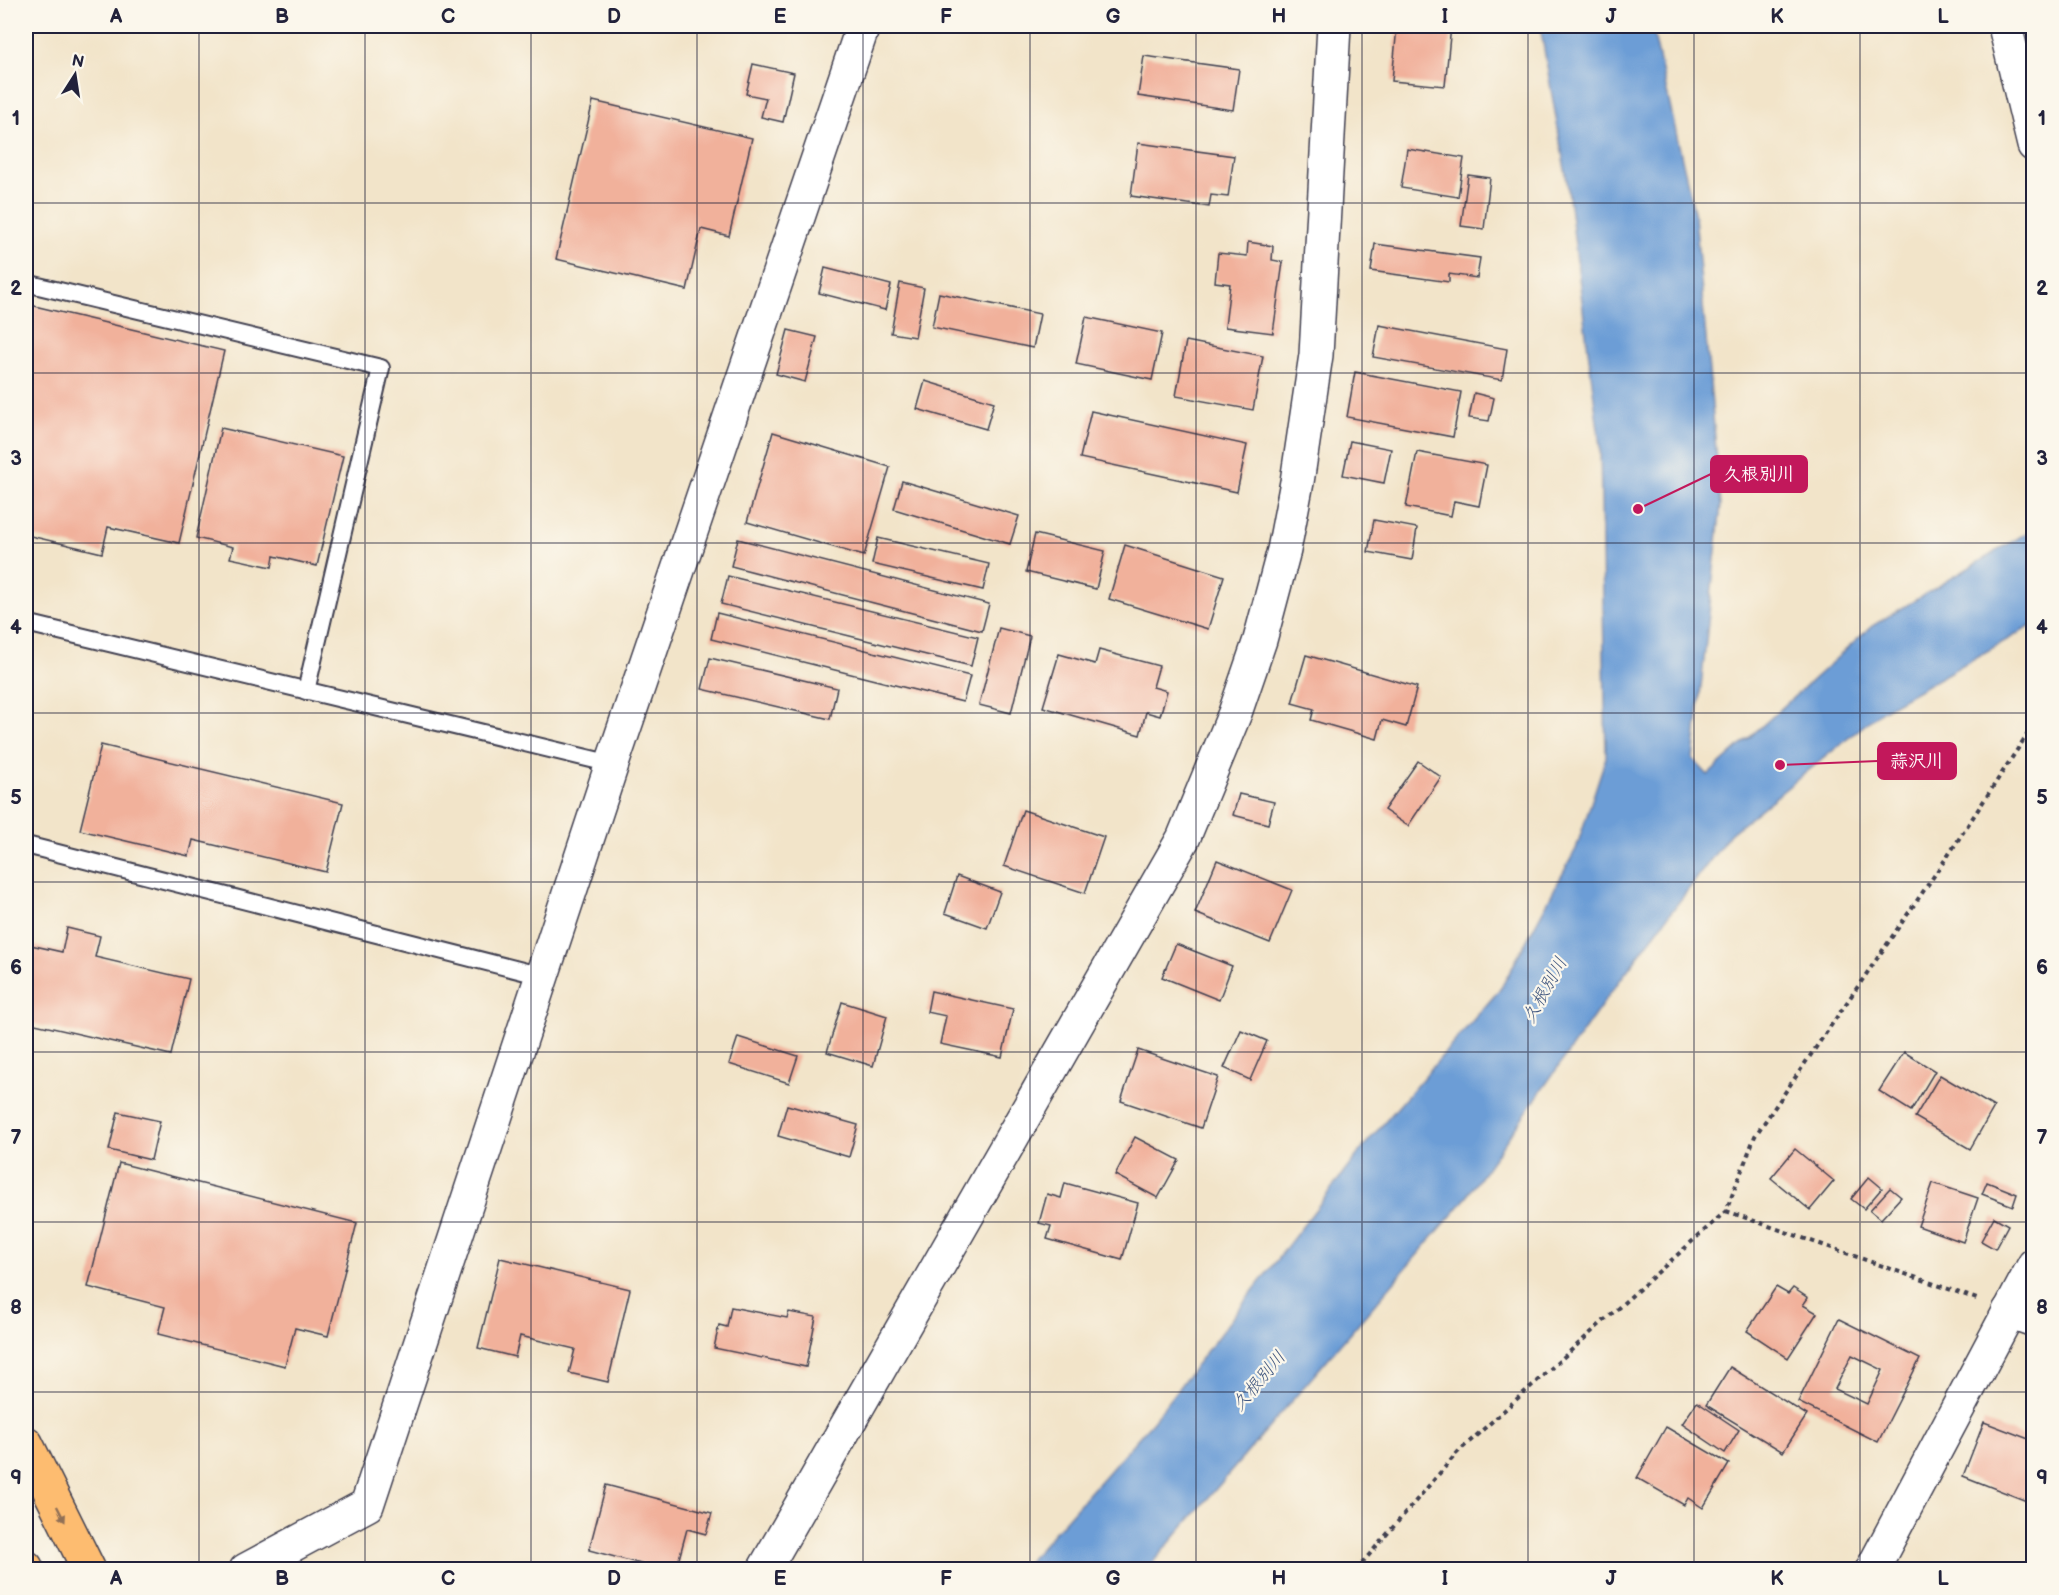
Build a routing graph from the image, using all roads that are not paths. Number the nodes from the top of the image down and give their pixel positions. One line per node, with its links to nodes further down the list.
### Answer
1 (863, 26): 8 (street)
2 (1334, 26): 16 (street)
3 (2005, 26): 4 (street)
4 (2034, 145)
5 (26, 283): 7 (lane)
6 (26, 623): 7 (lane)
7 (306, 691): 8 (lane)
8 (612, 764): 10 (street)
9 (26, 845): 10 (lane)
10 (542, 976): 15 (street)
11 (2034, 1265): 12 (street)
12 (2021, 1315): 17 (street)
13 (26, 1443): 14 (highway, one-way to 14)
14 (89, 1569)
15 (246, 1569)
16 (764, 1569)
17 (1872, 1569)

